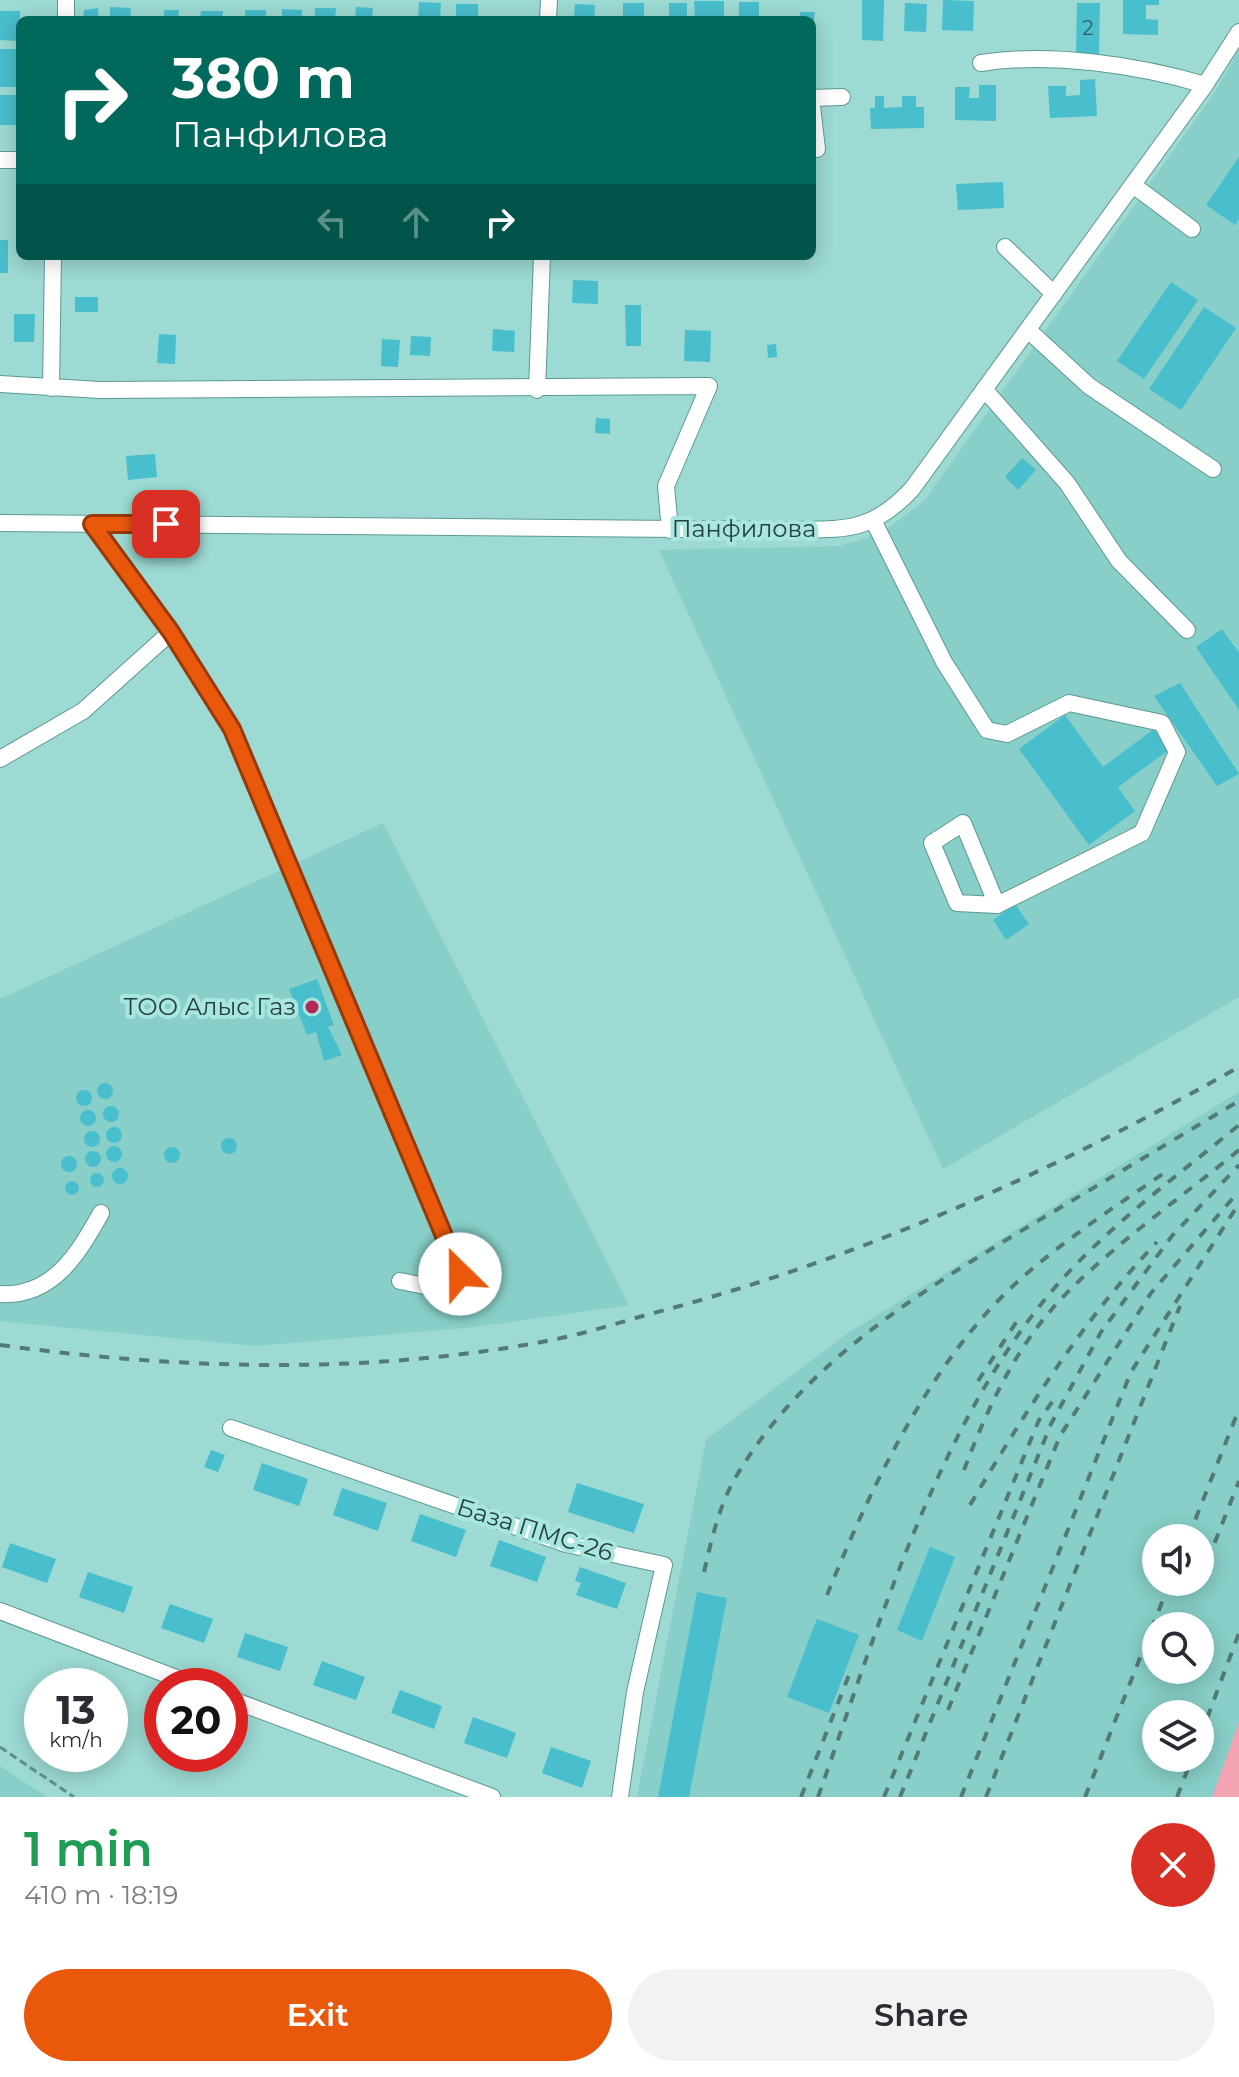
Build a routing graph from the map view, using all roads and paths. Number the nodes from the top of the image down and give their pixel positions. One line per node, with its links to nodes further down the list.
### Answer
1 (1239, 32): 3 (street)
2 (981, 63): 3 (street)
3 (1205, 85): 6 (street)
4 (842, 97): 5 (street)
5 (816, 98)
6 (1133, 185): 7 (street); 11 (street)
7 (1192, 229)
8 (1005, 247): 11 (street)
9 (53, 260): 14 (street)
10 (542, 260): 16 (street)
11 (1054, 294): 12 (street)
12 (1028, 330): 15 (street); 17 (street)
13 (0, 384): 14 (street)
14 (51, 388): 16 (street)
15 (984, 389): 18 (street); 22 (street)
16 (537, 390): 21 (street)
17 (1213, 469)
18 (874, 522): 21 (street, Панфилова); 25 (street)
19 (0, 523): 20 (street, Панфилова)
20 (92, 524): 21 (street, Панфилова); 23 (street)
21 (670, 530)
22 (1187, 630)
23 (171, 632): 24 (street); 27 (street)
24 (0, 759)
25 (997, 905): 25 (street)
26 (101, 1213): 28 (street)
27 (400, 1281)
28 (0, 1294)
29 (231, 1428): 36 (street, База ПМС-26)
30 (0, 1611): 31 (street)
31 (150, 1668)
32 (248, 1706): 35 (street)
33 (0, 1747): 34 (path)
34 (74, 1797)
35 (492, 1797)
36 (620, 1797)

